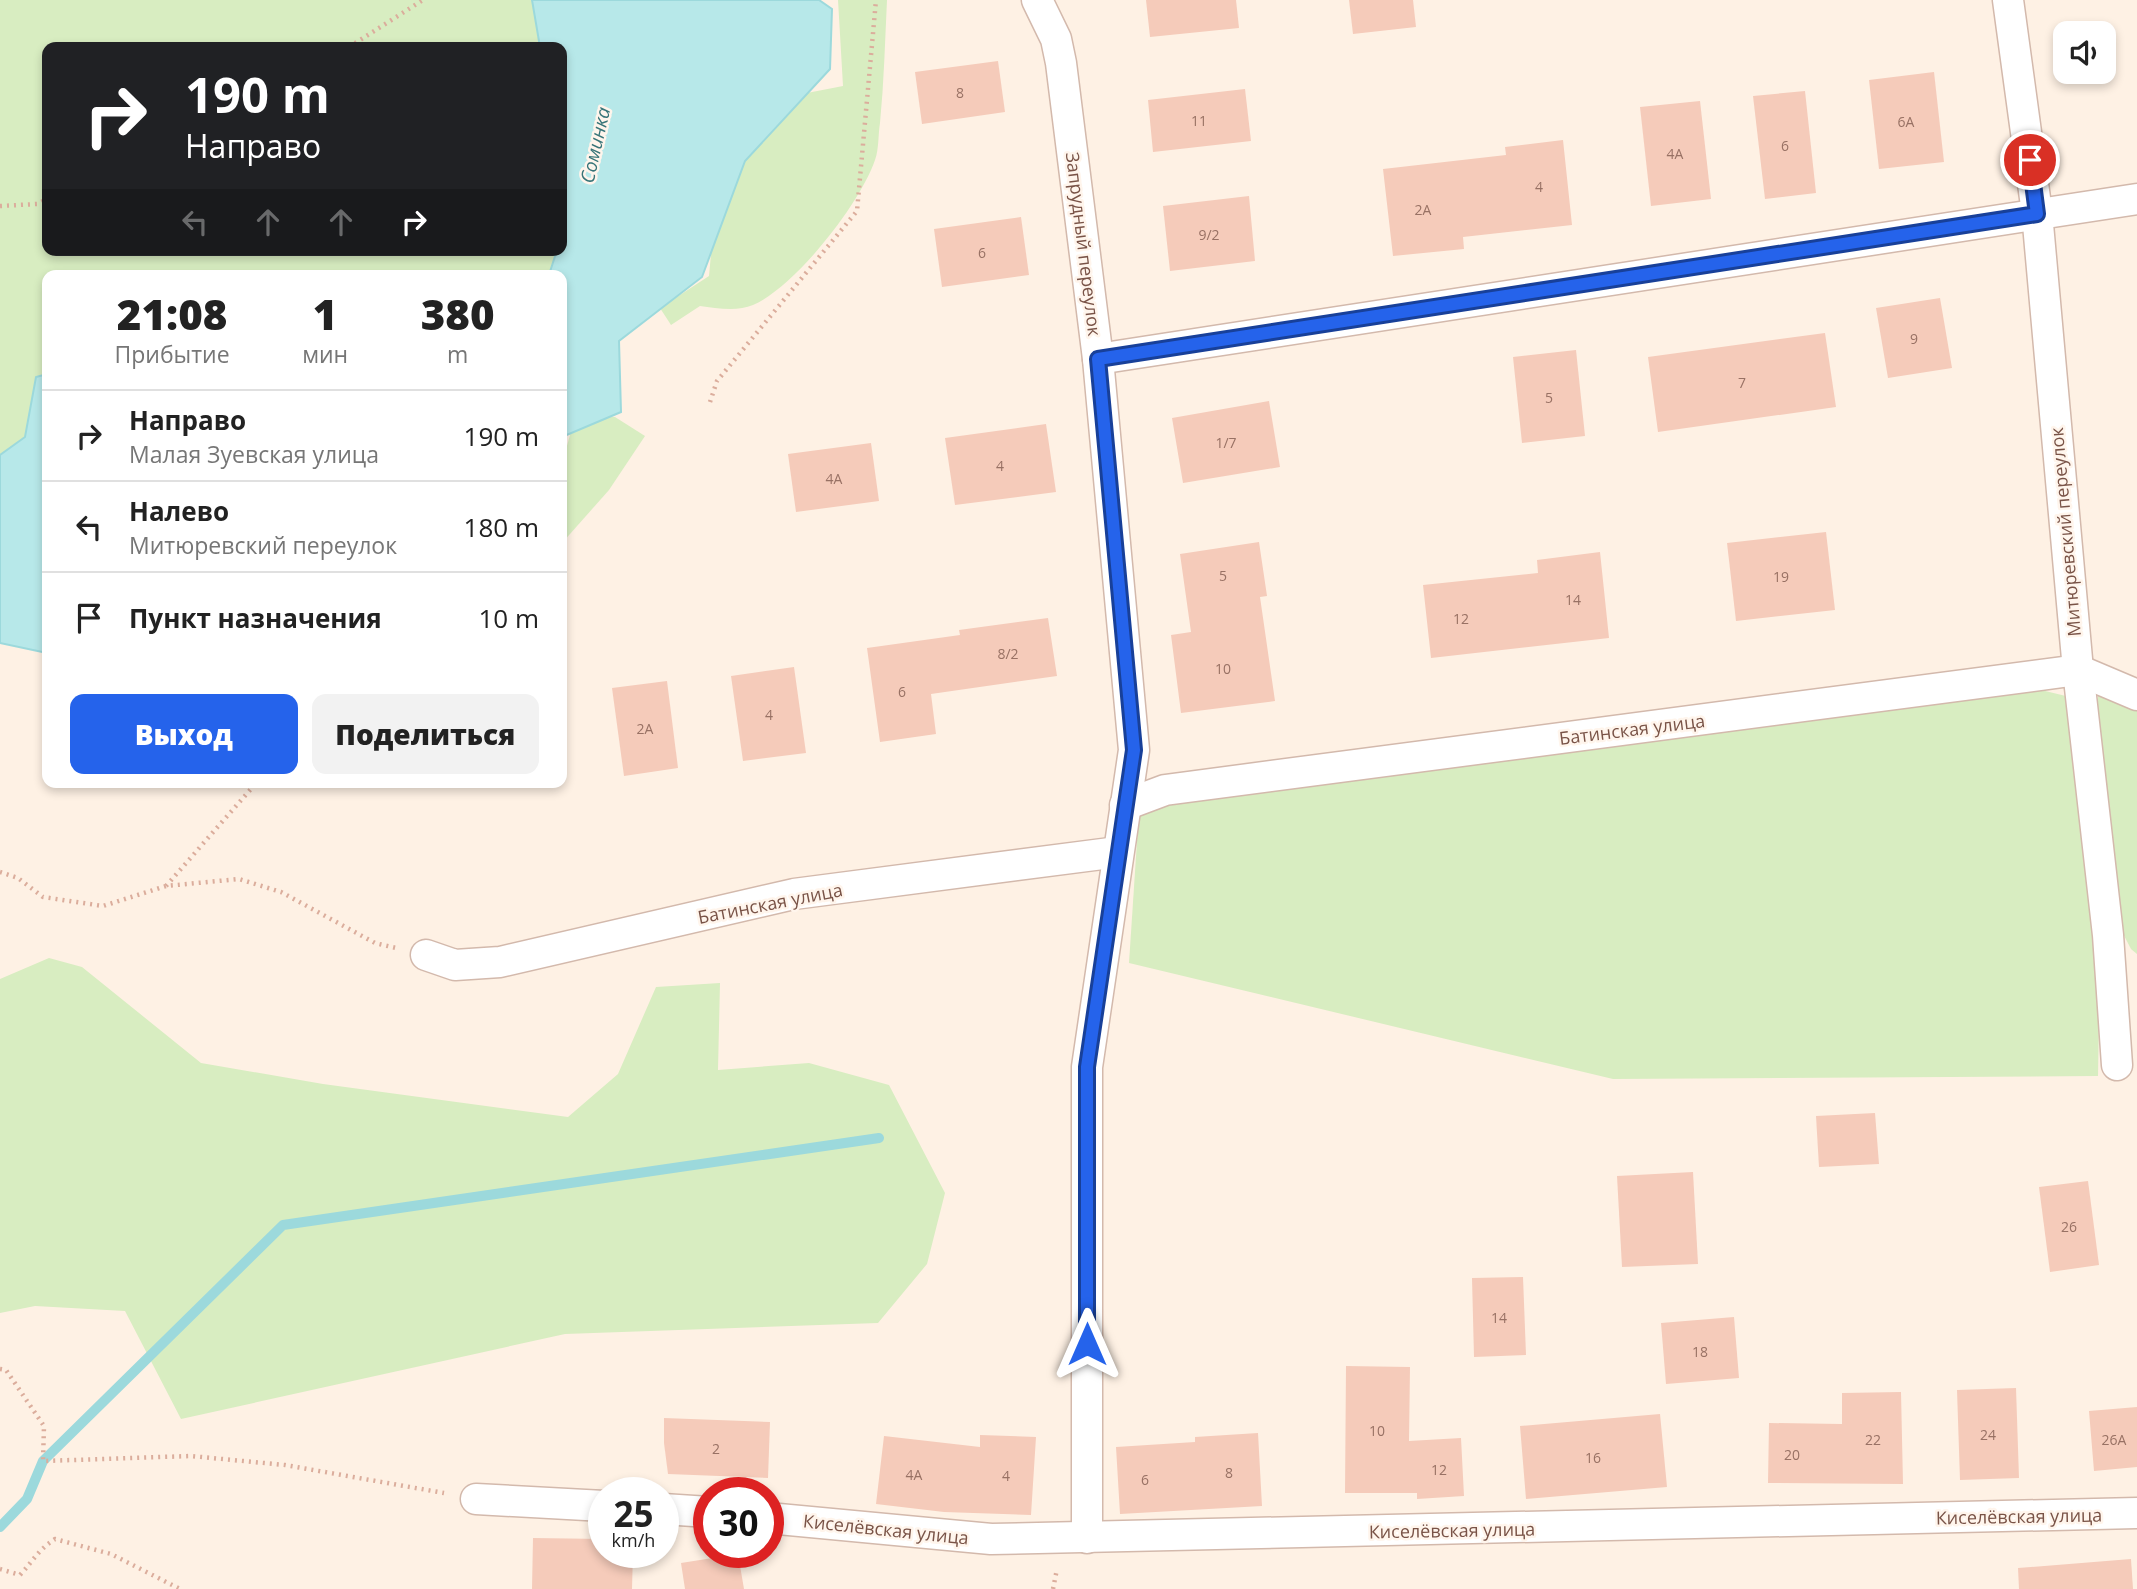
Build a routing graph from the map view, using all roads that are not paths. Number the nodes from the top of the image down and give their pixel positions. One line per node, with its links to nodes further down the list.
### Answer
1 (1037, 0): 5 (street, Запрудный переулок)
2 (2008, 0): 4 (street, Митюревский переулок)
3 (2137, 199): 4 (street)
4 (2037, 214): 5 (street); 6 (street, Митюревский переулок)
5 (1098, 359): 8 (street, Запрудный переулок)
6 (2078, 670): 7 (street); 8 (street, Батинская улица); 11 (street, Митюревский переулок)
7 (2137, 695)
8 (1125, 805): 9 (street, Запрудный переулок)
9 (1118, 852): 10 (street, Батинская улица); 16 (street, Запрудный переулок)
10 (426, 955)
11 (2117, 1065)
12 (476, 1499): 13 (street)
13 (588, 1505)
14 (2137, 1513): 16 (street, Киселёвская улица)
15 (784, 1520): 16 (street, Киселёвская улица)
16 (1087, 1538)

